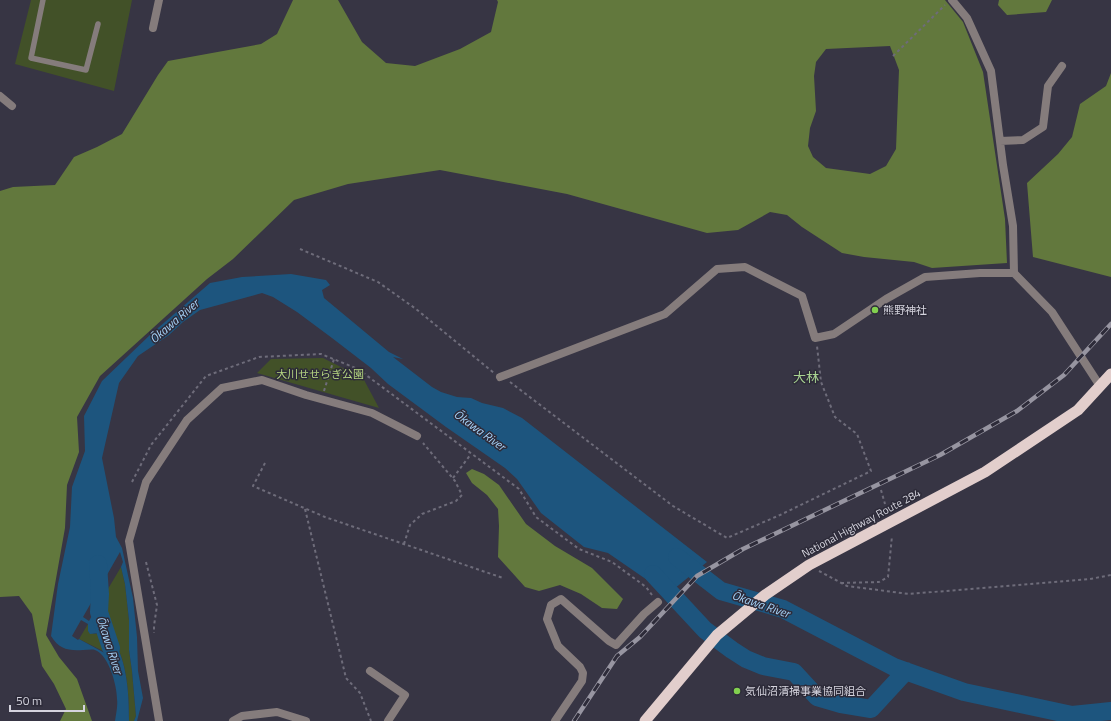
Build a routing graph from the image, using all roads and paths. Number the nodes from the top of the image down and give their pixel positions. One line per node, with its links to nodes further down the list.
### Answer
1 (43, 0): 4 (lane)
2 (159, 0): 5 (street)
3 (951, 0): 6 (path); 10 (street)
4 (98, 24)
5 (153, 28)
6 (893, 56)
7 (1062, 66): 10 (street)
8 (0, 96): 9 (street)
9 (12, 106)
10 (1000, 141): 12 (street)
11 (300, 249): 16 (path)
12 (1014, 273): 13 (street); 17 (street)
13 (816, 338): 16 (street); 16 (path)
14 (334, 360): 18 (path); 20 (path); 23 (path)
15 (1111, 374): 17 (highway, National Highway Route 284)
16 (501, 377)
17 (1100, 386): 30 (highway, National Highway Route 284)
18 (322, 399): 19 (street); 37 (street)
19 (417, 436): 22 (path)
20 (471, 454): 22 (path); 34 (path)
21 (265, 463): 26 (path)
22 (452, 478): 28 (path)
23 (132, 482)
24 (881, 490): 25 (path)
25 (885, 504)
26 (305, 509): 28 (path); 40 (path)
27 (892, 536): 33 (path)
28 (404, 544): 32 (path)
29 (146, 562): 35 (path)
30 (809, 565): 33 (path); 43 (highway, National Highway Route 284)
31 (1111, 575): 33 (path)
32 (503, 578)
33 (841, 583)
34 (658, 602): 42 (street)
35 (155, 640)
36 (370, 670): 41 (street)
37 (159, 721)
38 (233, 721): 39 (street)
39 (306, 721)
40 (371, 721)
41 (388, 721)
42 (555, 721)
43 (645, 721)

